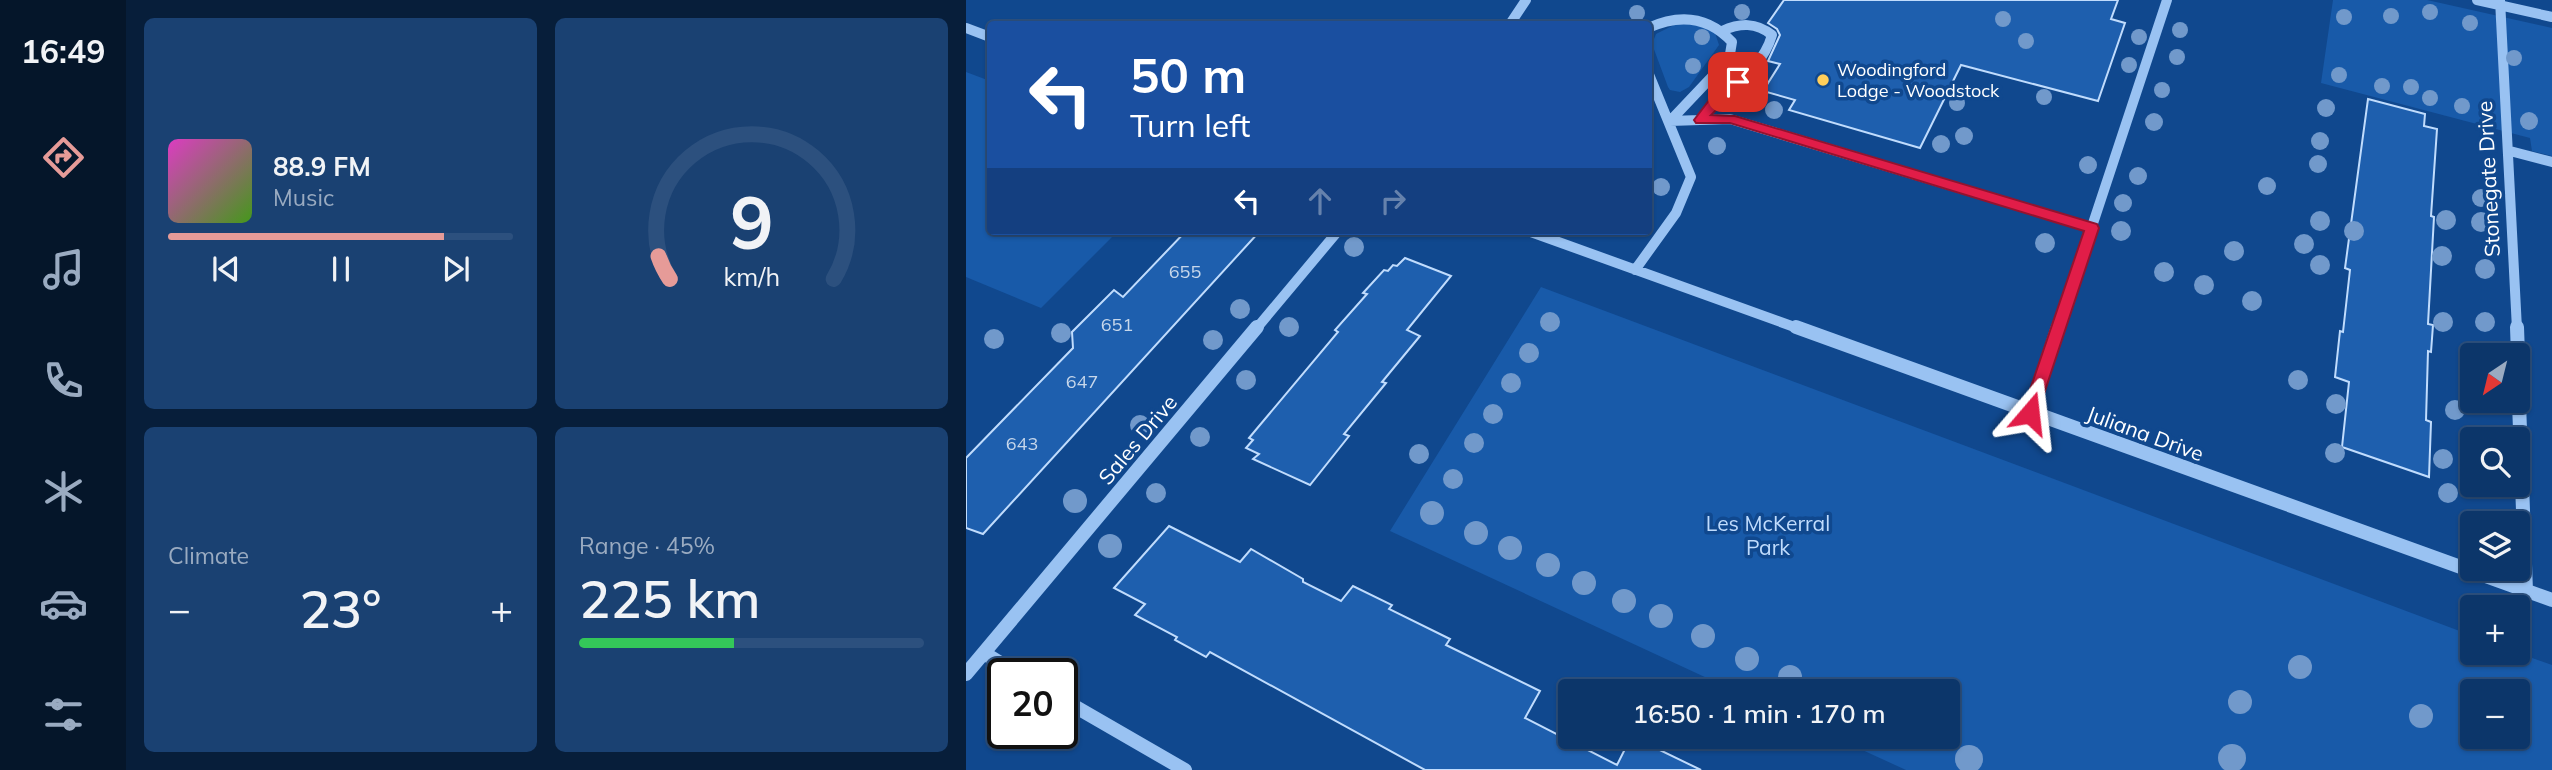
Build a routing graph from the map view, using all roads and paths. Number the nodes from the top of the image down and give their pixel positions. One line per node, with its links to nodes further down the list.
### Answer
1 (1526, 0): 5 (street)
2 (2167, 0): 18 (street)
3 (2477, 0): 4 (street)
4 (2500, 3): 6 (street); 16 (street, Stonegate Drive)
5 (1519, 10): 7 (street); 8 (street)
6 (2552, 17)
7 (1506, 21)
8 (1512, 21)
9 (1652, 26): 11 (street)
10 (966, 28): 12 (street)
11 (1722, 31): 14 (street); 15 (street)
12 (987, 36)
13 (1652, 81): 15 (street)
14 (1700, 120): 15 (street); 18 (street)
15 (1671, 121): 21 (street)
16 (2510, 151): 17 (street); 22 (street, Stonegate Drive)
17 (2552, 162)
18 (2092, 228): 23 (street)
19 (1335, 235): 27 (street, Sales Drive)
20 (1539, 235): 21 (street, Juliana Drive)
21 (1635, 270): 23 (street, Juliana Drive)
22 (2518, 343)
23 (2030, 413): 25 (street, Juliana Drive)
24 (2519, 413): 25 (street)
25 (2526, 591): 26 (street, Juliana Drive)
26 (2552, 600)
27 (984, 653): 28 (street); 29 (street, Sales Drive)
28 (992, 658)
29 (966, 674)
30 (1078, 708): 31 (street)
31 (1185, 770)

